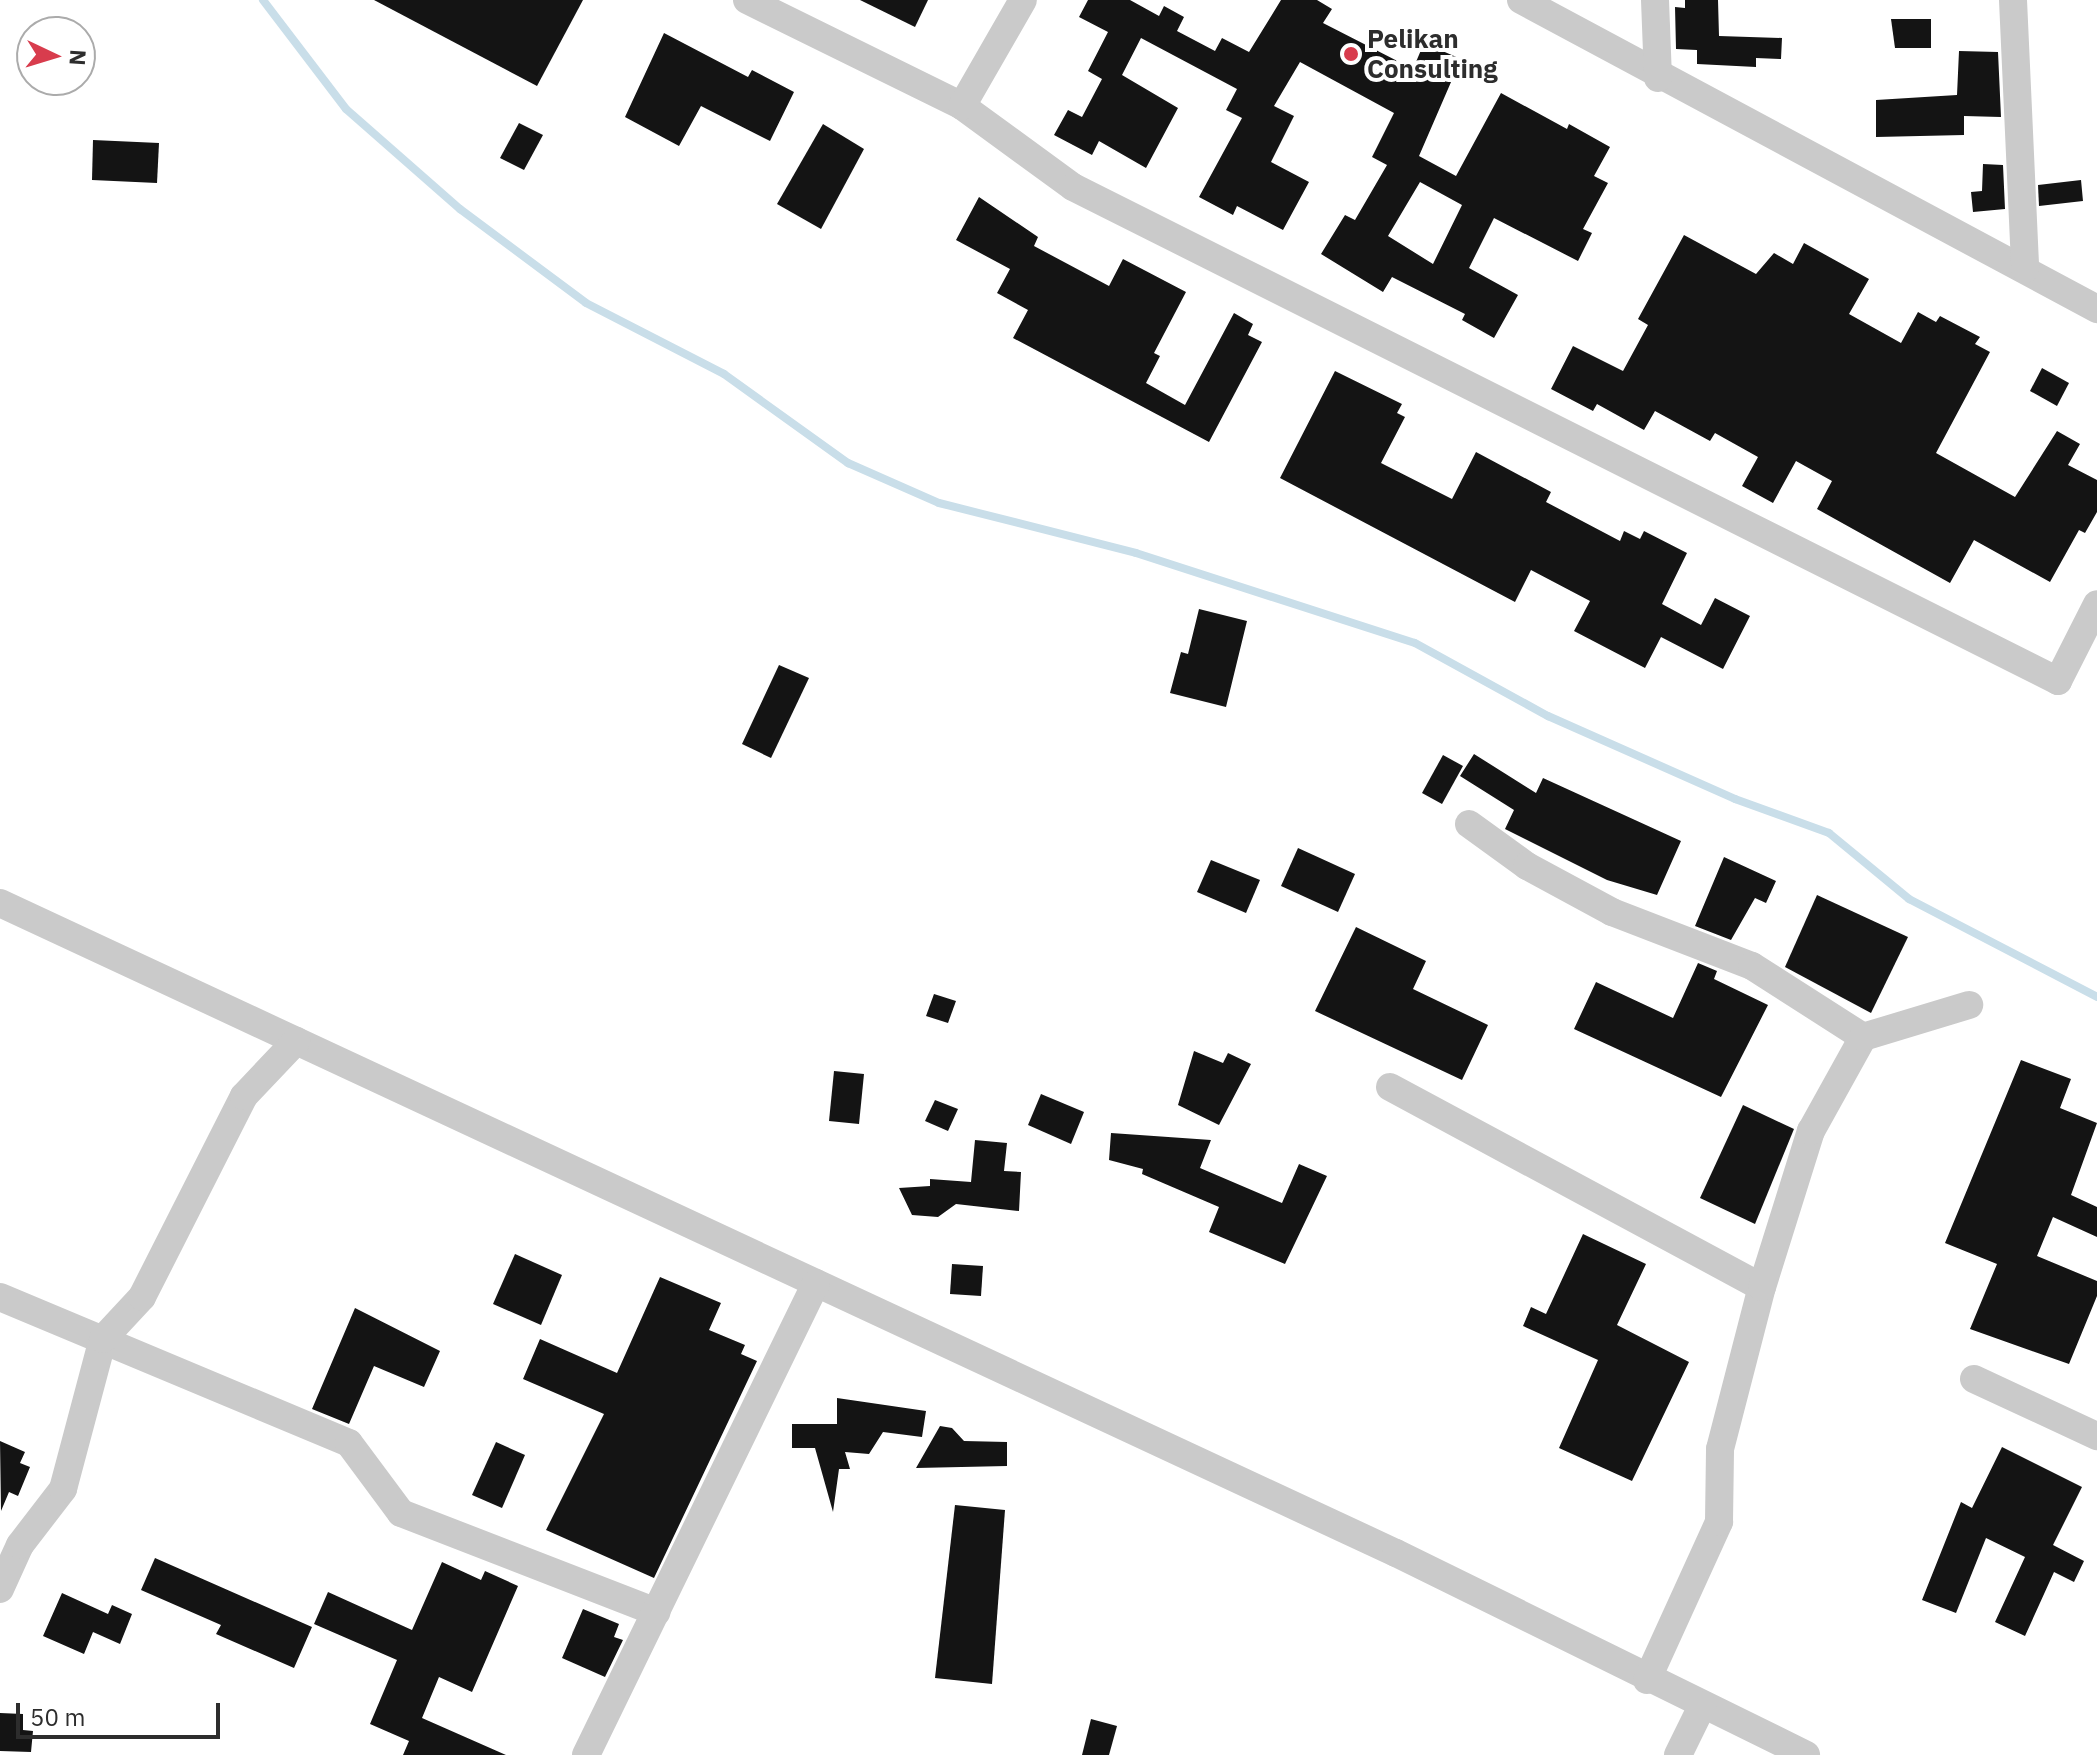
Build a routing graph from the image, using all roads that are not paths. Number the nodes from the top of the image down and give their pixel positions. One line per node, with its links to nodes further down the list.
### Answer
1 (747, 0): 7 (street)
2 (1023, 0): 7 (street)
3 (1521, 0): 6 (street)
4 (1655, 0): 6 (street)
5 (2013, 0): 8 (street)
6 (1658, 78): 8 (street)
7 (962, 106): 10 (street)
8 (2025, 269): 9 (street)
9 (2097, 309)
10 (2097, 604)
11 (1469, 824): 14 (street)
12 (0, 903): 15 (street)
13 (1969, 1005): 14 (street)
14 (1863, 1037): 18 (street)
15 (296, 1041): 17 (street); 20 (street)
16 (1390, 1087): 18 (street)
17 (816, 1283): 24 (street); 25 (street)
18 (1762, 1287): 25 (street)
19 (0, 1297): 20 (street)
20 (103, 1339): 23 (street); 24 (street)
21 (1974, 1379): 22 (street)
22 (2097, 1436)
23 (0, 1589)
24 (656, 1612): 27 (street)
25 (1647, 1680): 26 (street)
26 (1702, 1706): 28 (street); 29 (street)
27 (586, 1755)
28 (1678, 1755)
29 (1806, 1755)

